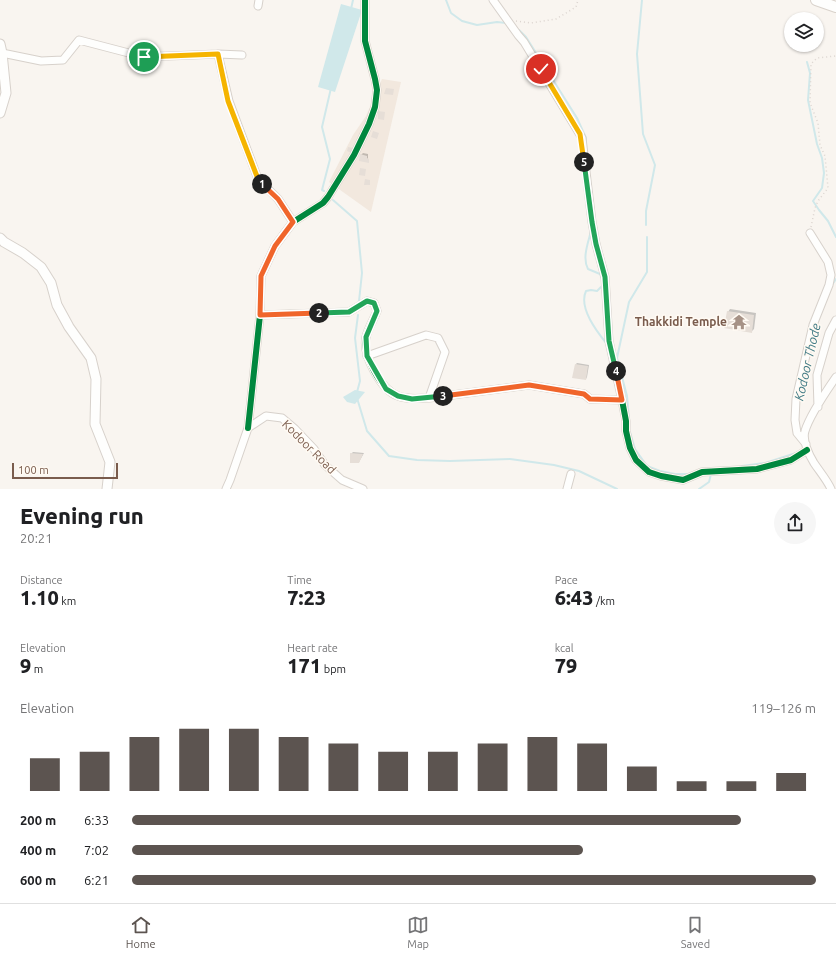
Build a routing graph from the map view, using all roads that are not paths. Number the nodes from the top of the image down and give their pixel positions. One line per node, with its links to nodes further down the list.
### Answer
1 (365, 0): 9 (street)
2 (493, 0): 17 (street)
3 (816, 0): 4 (main road)
4 (836, 6)
5 (1, 49): 6 (street); 8 (street)
6 (218, 54): 7 (street); 9 (street)
7 (242, 56)
8 (0, 112)
9 (293, 222): 12 (street)
10 (810, 233): 20 (street)
11 (0, 238): 22 (street)
12 (260, 315): 14 (street); 19 (street)
13 (836, 320): 18 (street)
14 (367, 356): 16 (street); 16 (street)
15 (836, 377): 18 (street)
16 (429, 398): 17 (street)
17 (622, 400): 20 (street)
18 (818, 407): 20 (street)
19 (248, 428): 23 (street); 24 (street, Kodoor Road)
20 (807, 447): 26 (street)
21 (571, 474): 25 (street)
22 (107, 489)
23 (226, 489)
24 (363, 489)
25 (567, 489)
26 (831, 489)

